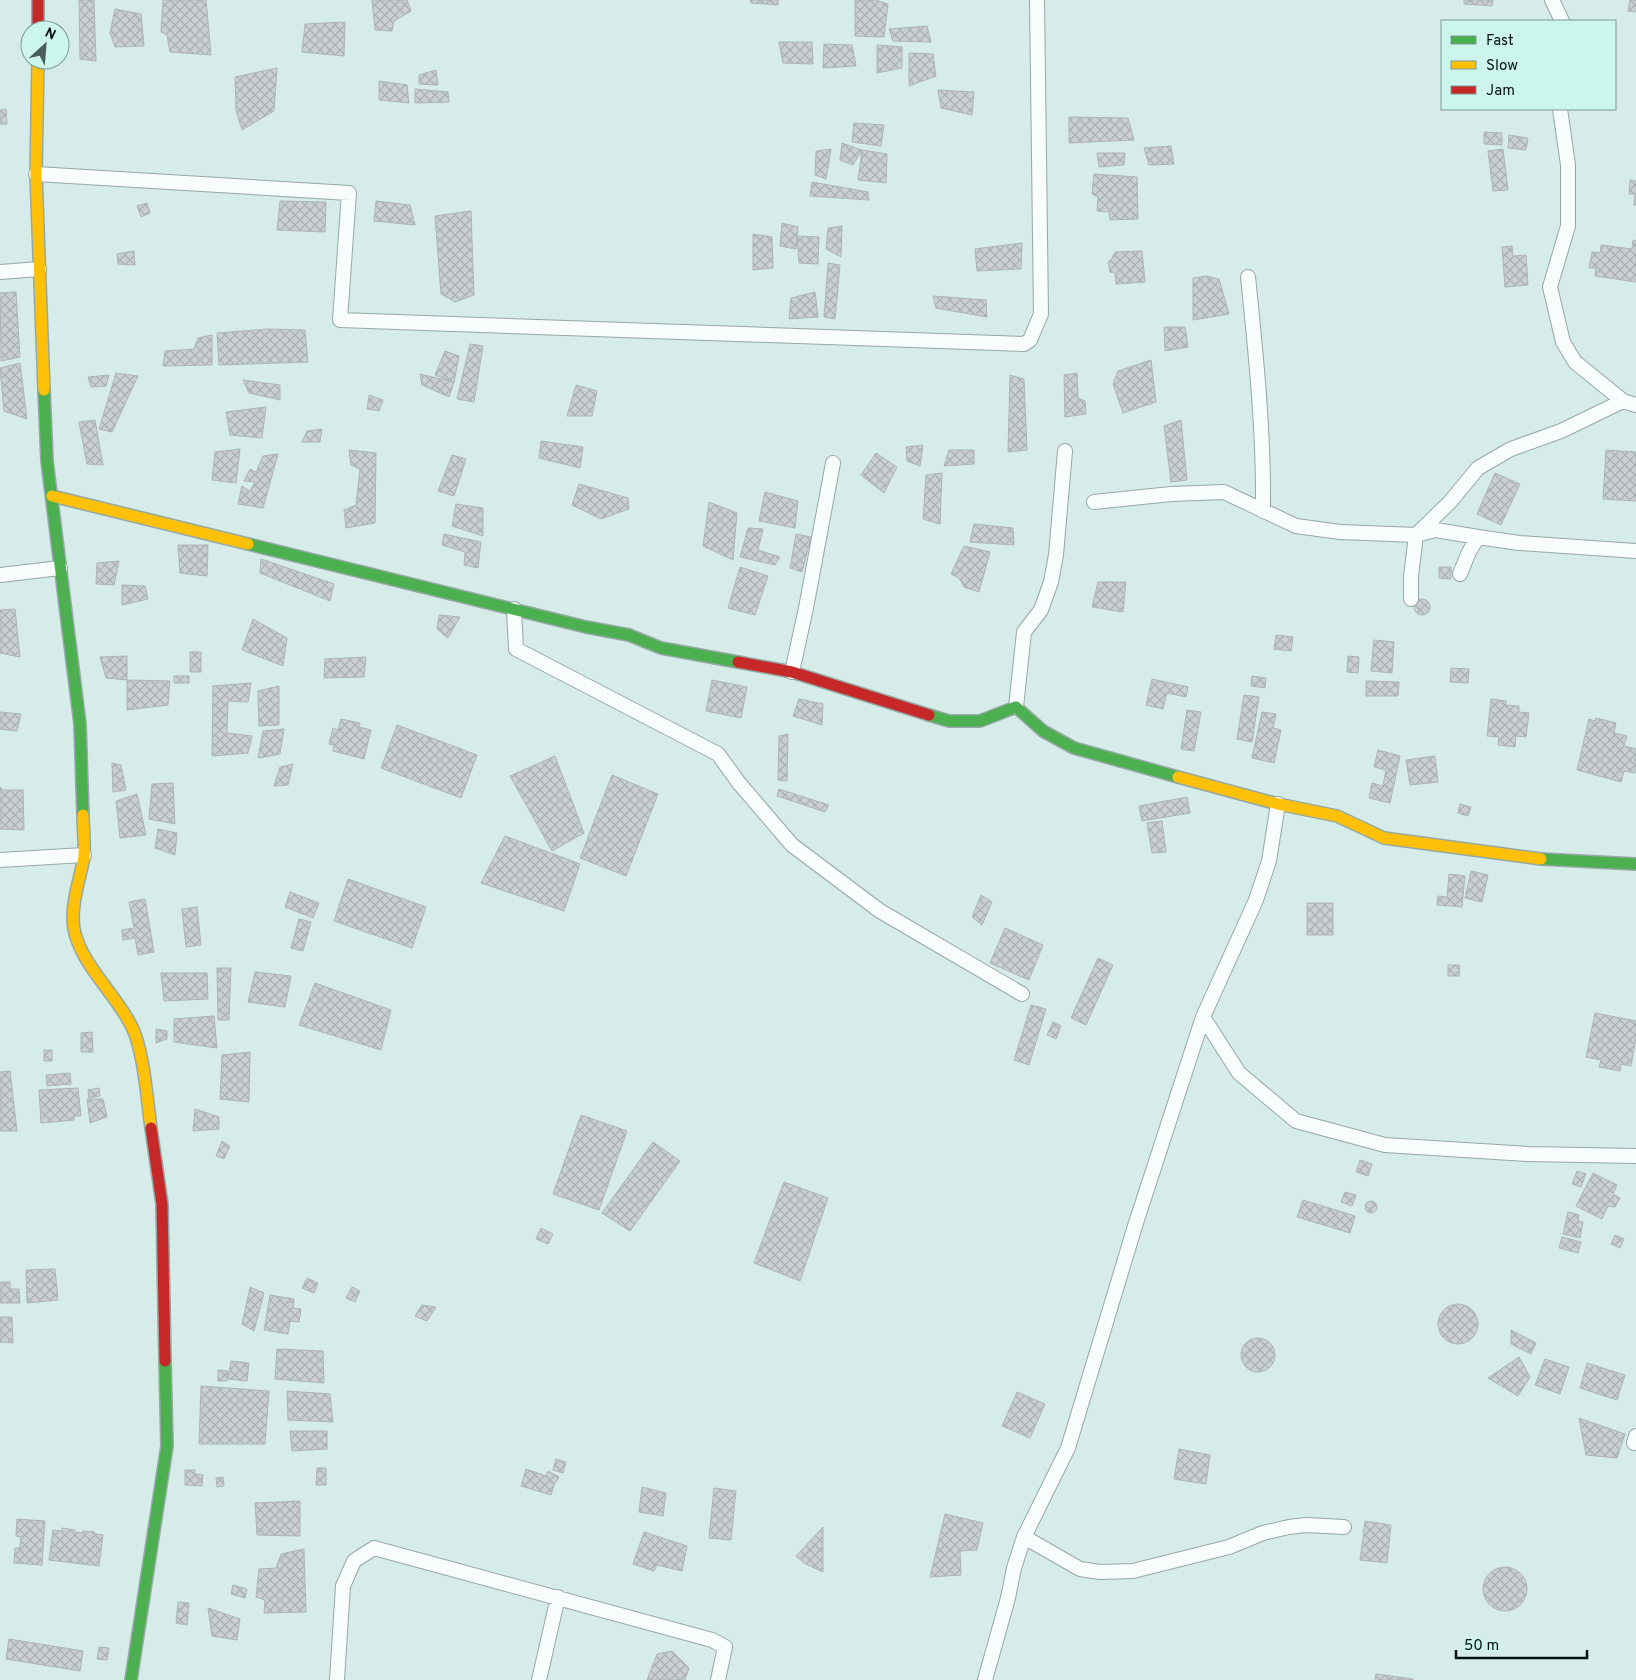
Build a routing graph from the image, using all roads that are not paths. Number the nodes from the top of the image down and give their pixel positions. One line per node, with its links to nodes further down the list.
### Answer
1 (38, 0): 4 (street)
2 (1037, 0): 8 (street)
3 (1552, 0): 5 (street)
4 (38, 20)
5 (1562, 20)
6 (38, 70): 8 (street)
7 (1560, 110): 12 (street)
8 (36, 174): 9 (street)
9 (39, 269): 10 (street); 15 (street)
10 (0, 272)
11 (1248, 277): 17 (street)
12 (1629, 403): 18 (street)
13 (1065, 451): 27 (street)
14 (833, 463): 26 (street)
15 (52, 496): 21 (street); 25 (street)
16 (1094, 502): 17 (street)
17 (1263, 511): 18 (street)
18 (1416, 535): 19 (street); 24 (street)
19 (1478, 536): 20 (street); 22 (street)
20 (1636, 551)
21 (60, 568): 23 (street); 29 (street)
22 (1460, 574)
23 (0, 575)
24 (1411, 599)
25 (514, 609): 26 (street); 32 (street)
26 (792, 672): 27 (street)
27 (1016, 706): 28 (street)
28 (1278, 804): 31 (street); 33 (street)
29 (84, 855): 30 (street); 38 (street)
30 (0, 860)
31 (1636, 864)
32 (1022, 994)
33 (1203, 1017): 34 (street); 36 (street)
34 (1636, 1156)
35 (1344, 1528): 36 (street)
36 (1024, 1537): 42 (street)
37 (558, 1597): 39 (street); 40 (street); 41 (street)
38 (132, 1680)
39 (337, 1680)
40 (539, 1680)
41 (718, 1680)
42 (985, 1680)

